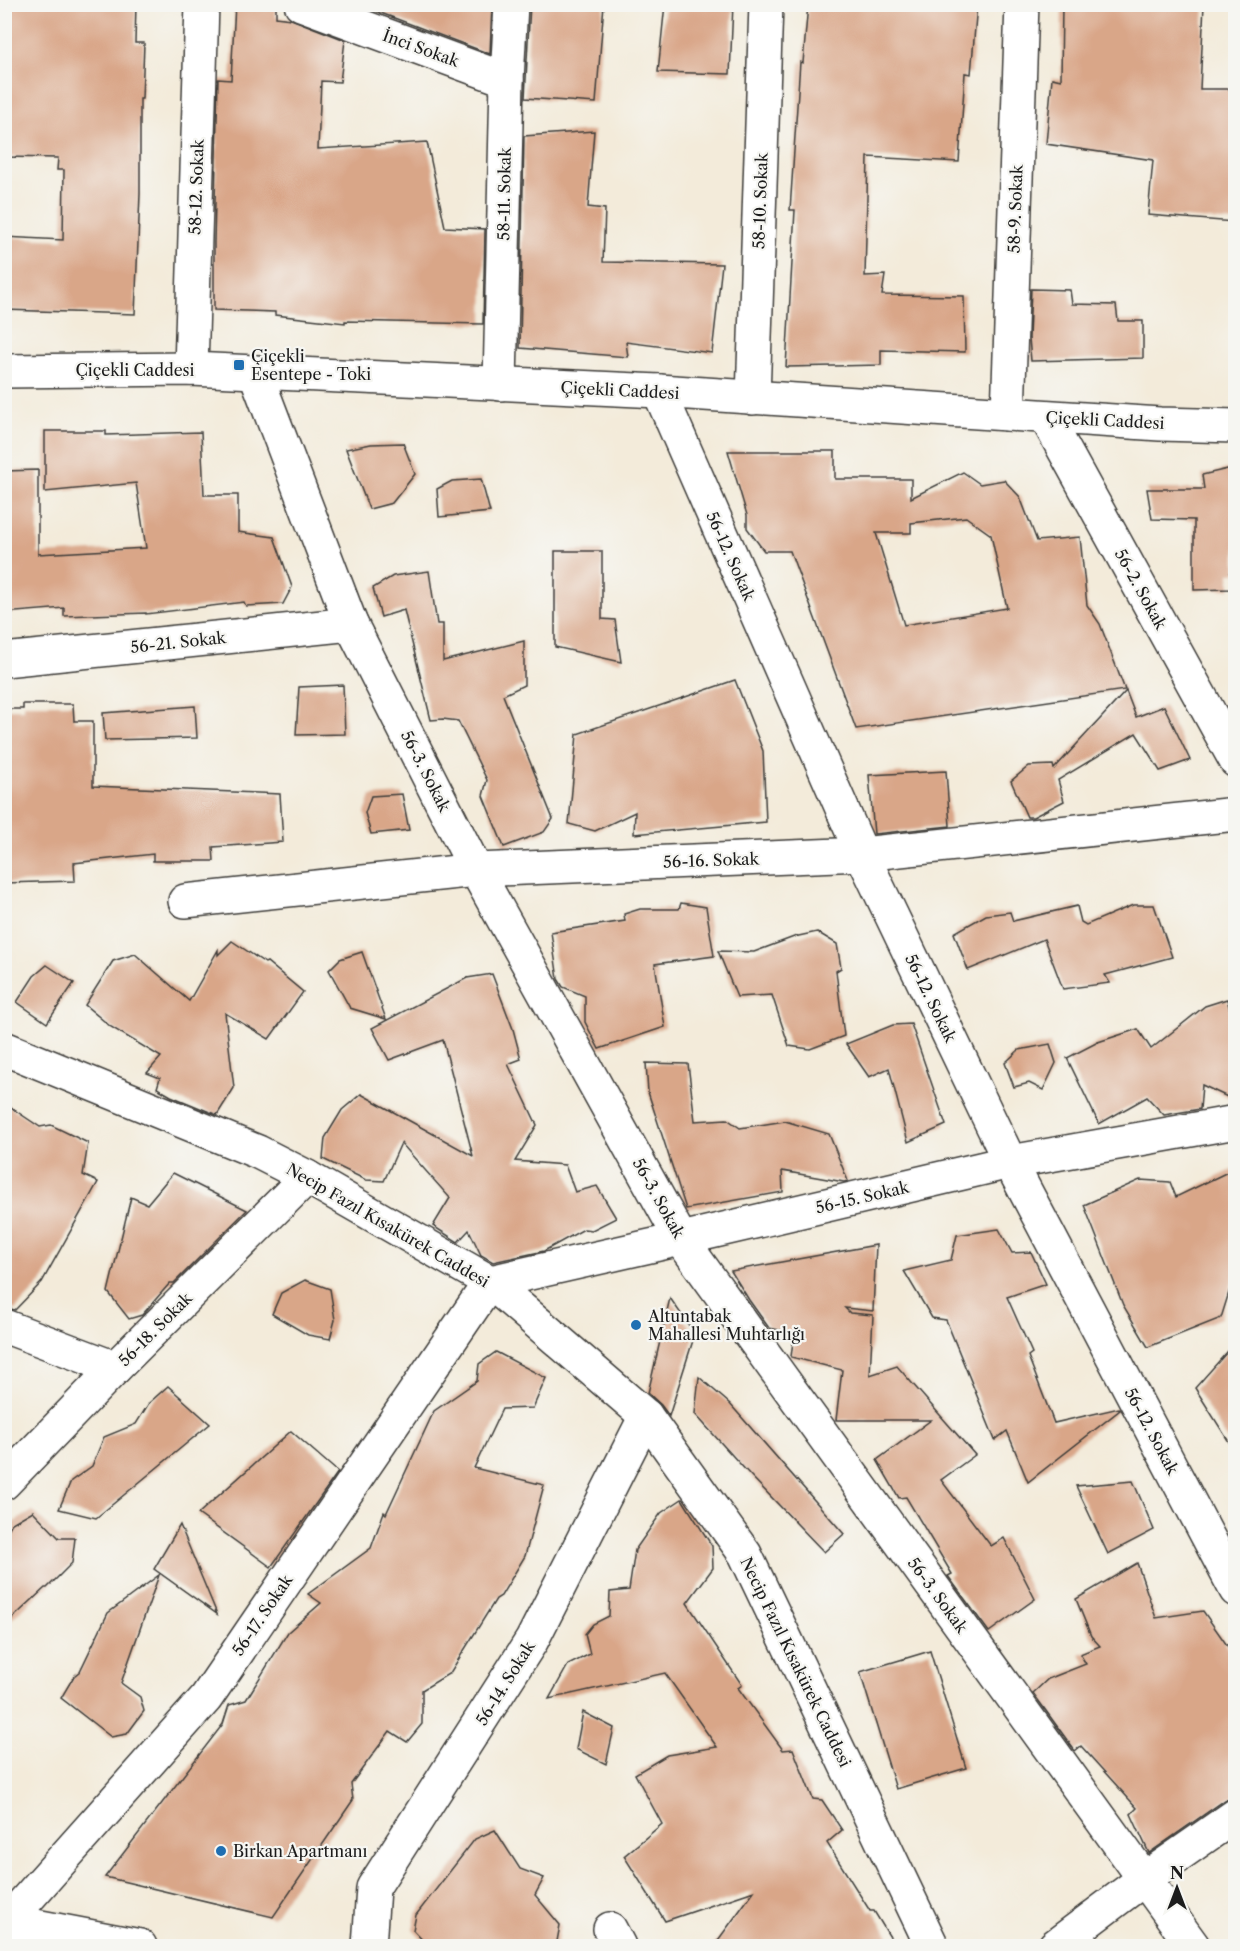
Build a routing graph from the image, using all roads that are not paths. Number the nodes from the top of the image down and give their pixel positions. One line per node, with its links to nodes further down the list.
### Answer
1 (202, 4): 7 (street, 58-12. Sokak)
2 (301, 4): 6 (street, İnci Sokak)
3 (511, 4): 6 (street, 58-11. Sokak)
4 (766, 4): 12 (street, 58-10. Sokak)
5 (1022, 4): 13 (street, 58-9. Sokak)
6 (507, 80): 10 (street, 58-11. Sokak)
7 (191, 369): 8 (street, Çiçekli Caddesi); 9 (street, Çiçekli Caddesi)
8 (4, 371)
9 (255, 372): 10 (street, Çiçekli Caddesi); 16 (street, 56-3. Sokak)
10 (500, 384): 11 (street, Çiçekli Caddesi)
11 (659, 391): 12 (street, Çiçekli Caddesi); 20 (street, 56-12. Sokak)
12 (753, 398): 13 (street, Çiçekli Caddesi)
13 (1008, 414): 14 (street, Çiçekli Caddesi)
14 (1046, 417): 15 (street, Çiçekli Caddesi); 18 (street, 56-2. Sokak)
15 (1236, 426)
16 (351, 624): 17 (street, 56-21. Sokak); 21 (street, 56-3. Sokak)
17 (4, 660)
18 (1236, 761)
19 (1236, 814): 20 (street, 56-16. Sokak)
20 (862, 854): 21 (street, 56-16. Sokak); 25 (street, 56-12. Sokak)
21 (476, 870): 22 (street, 56-16. Sokak); 27 (street, 56-3. Sokak)
22 (185, 901)
23 (4, 1048): 26 (street, Necip Fazıl Kısakürek Caddesi)
24 (1236, 1122): 25 (street, 56-15. Sokak)
25 (1010, 1162): 27 (street, 56-15. Sokak); 33 (street, 56-12. Sokak)
26 (307, 1177): 28 (street, Necip Fazıl Kısakürek Caddesi); 30 (street, 56-18. Sokak)
27 (681, 1239): 28 (street, 56-15. Sokak); 35 (street, 56-3. Sokak)
28 (490, 1282): 31 (street, Necip Fazıl Kısakürek Caddesi); 36 (street, 56-17. Sokak)
29 (4, 1326): 30 (street)
30 (115, 1368): 32 (street, 56-18. Sokak)
31 (646, 1416): 38 (street, 56-14. Sokak); 39 (street, Necip Fazıl Kısakürek Caddesi)
32 (4, 1483)
33 (1236, 1590)
34 (1236, 1815): 35 (street)
35 (1144, 1879): 40 (street); 41 (street, 56-3. Sokak)
36 (6, 1921): 37 (street)
37 (140, 1947)
38 (369, 1947)
39 (932, 1947)
40 (1055, 1947)
41 (1193, 1947)

